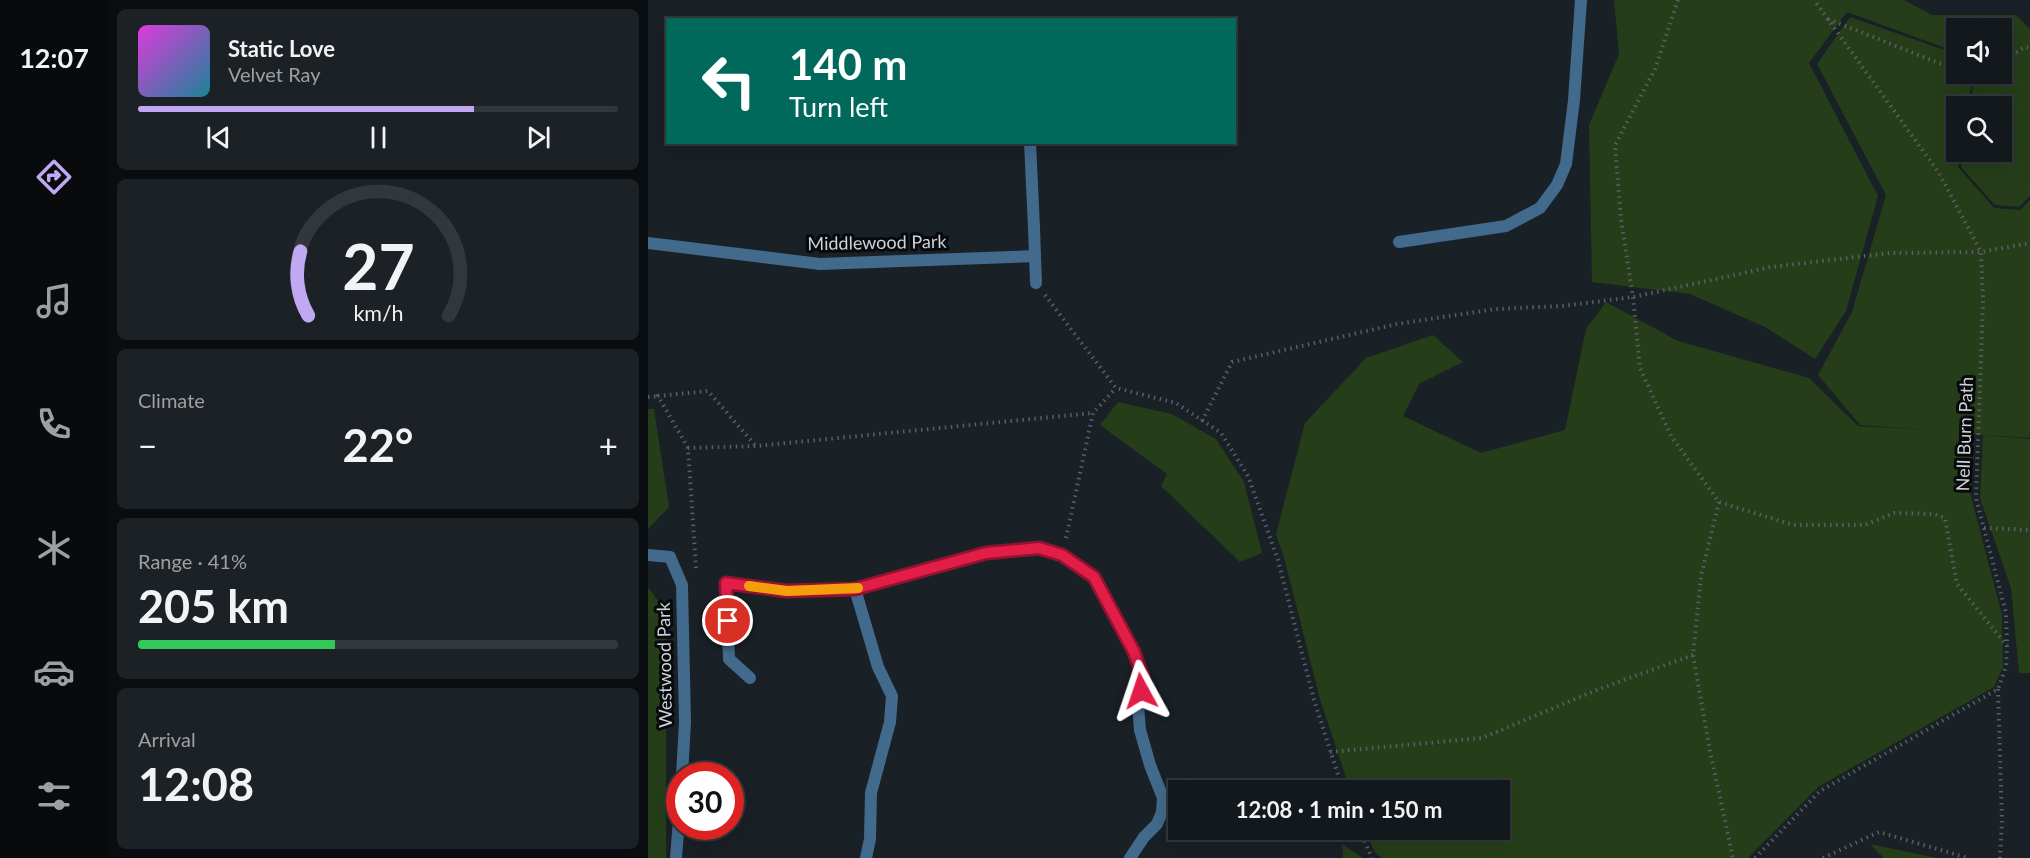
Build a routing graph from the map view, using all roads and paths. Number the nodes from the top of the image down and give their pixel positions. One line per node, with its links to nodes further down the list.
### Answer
1 (1581, 0): 9 (street)
2 (1678, 0): 15 (path)
3 (1814, 0): 4 (path, Nell Burn Path)
4 (1828, 19): 7 (path); 12 (path, Nell Burn Path)
5 (2030, 48): 6 (path)
6 (2012, 55)
7 (1946, 66)
8 (1030, 144): 13 (street)
9 (1399, 242)
10 (648, 243): 13 (street, Middlewood Park)
11 (2030, 243): 12 (path)
12 (1981, 252): 15 (path); 24 (path, Nell Burn Path)
13 (1035, 256): 14 (street)
14 (1036, 283): 16 (path)
15 (1633, 297): 20 (path); 23 (path)
16 (1116, 388): 19 (path); 20 (path)
17 (658, 396): 18 (path); 21 (path); 22 (path)
18 (648, 397)
19 (1093, 413): 21 (path); 27 (path)
20 (1202, 421): 34 (path)
21 (756, 446): 22 (path)
22 (688, 448): 28 (path)
23 (1719, 502): 30 (path); 31 (path)
24 (1984, 528): 25 (path); 30 (path, Nell Burn Path)
25 (2030, 531)
26 (648, 555): 28 (street, Westwood Park)
27 (1062, 555): 29 (street); 41 (street)
28 (682, 585): 35 (street, Westwood Park)
29 (855, 589): 32 (street); 40 (street)
30 (2007, 647): 33 (path, Nell Burn Path)
31 (1693, 655): 34 (path); 43 (path)
32 (750, 678)
33 (1998, 689): 44 (path); 47 (path, Nell Burn Path)
34 (1330, 752): 36 (path)
35 (683, 762)
36 (1340, 780)
37 (677, 840): 39 (street)
38 (1364, 840): 42 (path)
39 (676, 858)
40 (866, 858)
41 (1130, 858)
42 (1372, 858)
43 (1733, 858)
44 (1755, 858)
45 (1823, 858): 46 (path)
46 (1968, 858)
47 (2000, 858)

